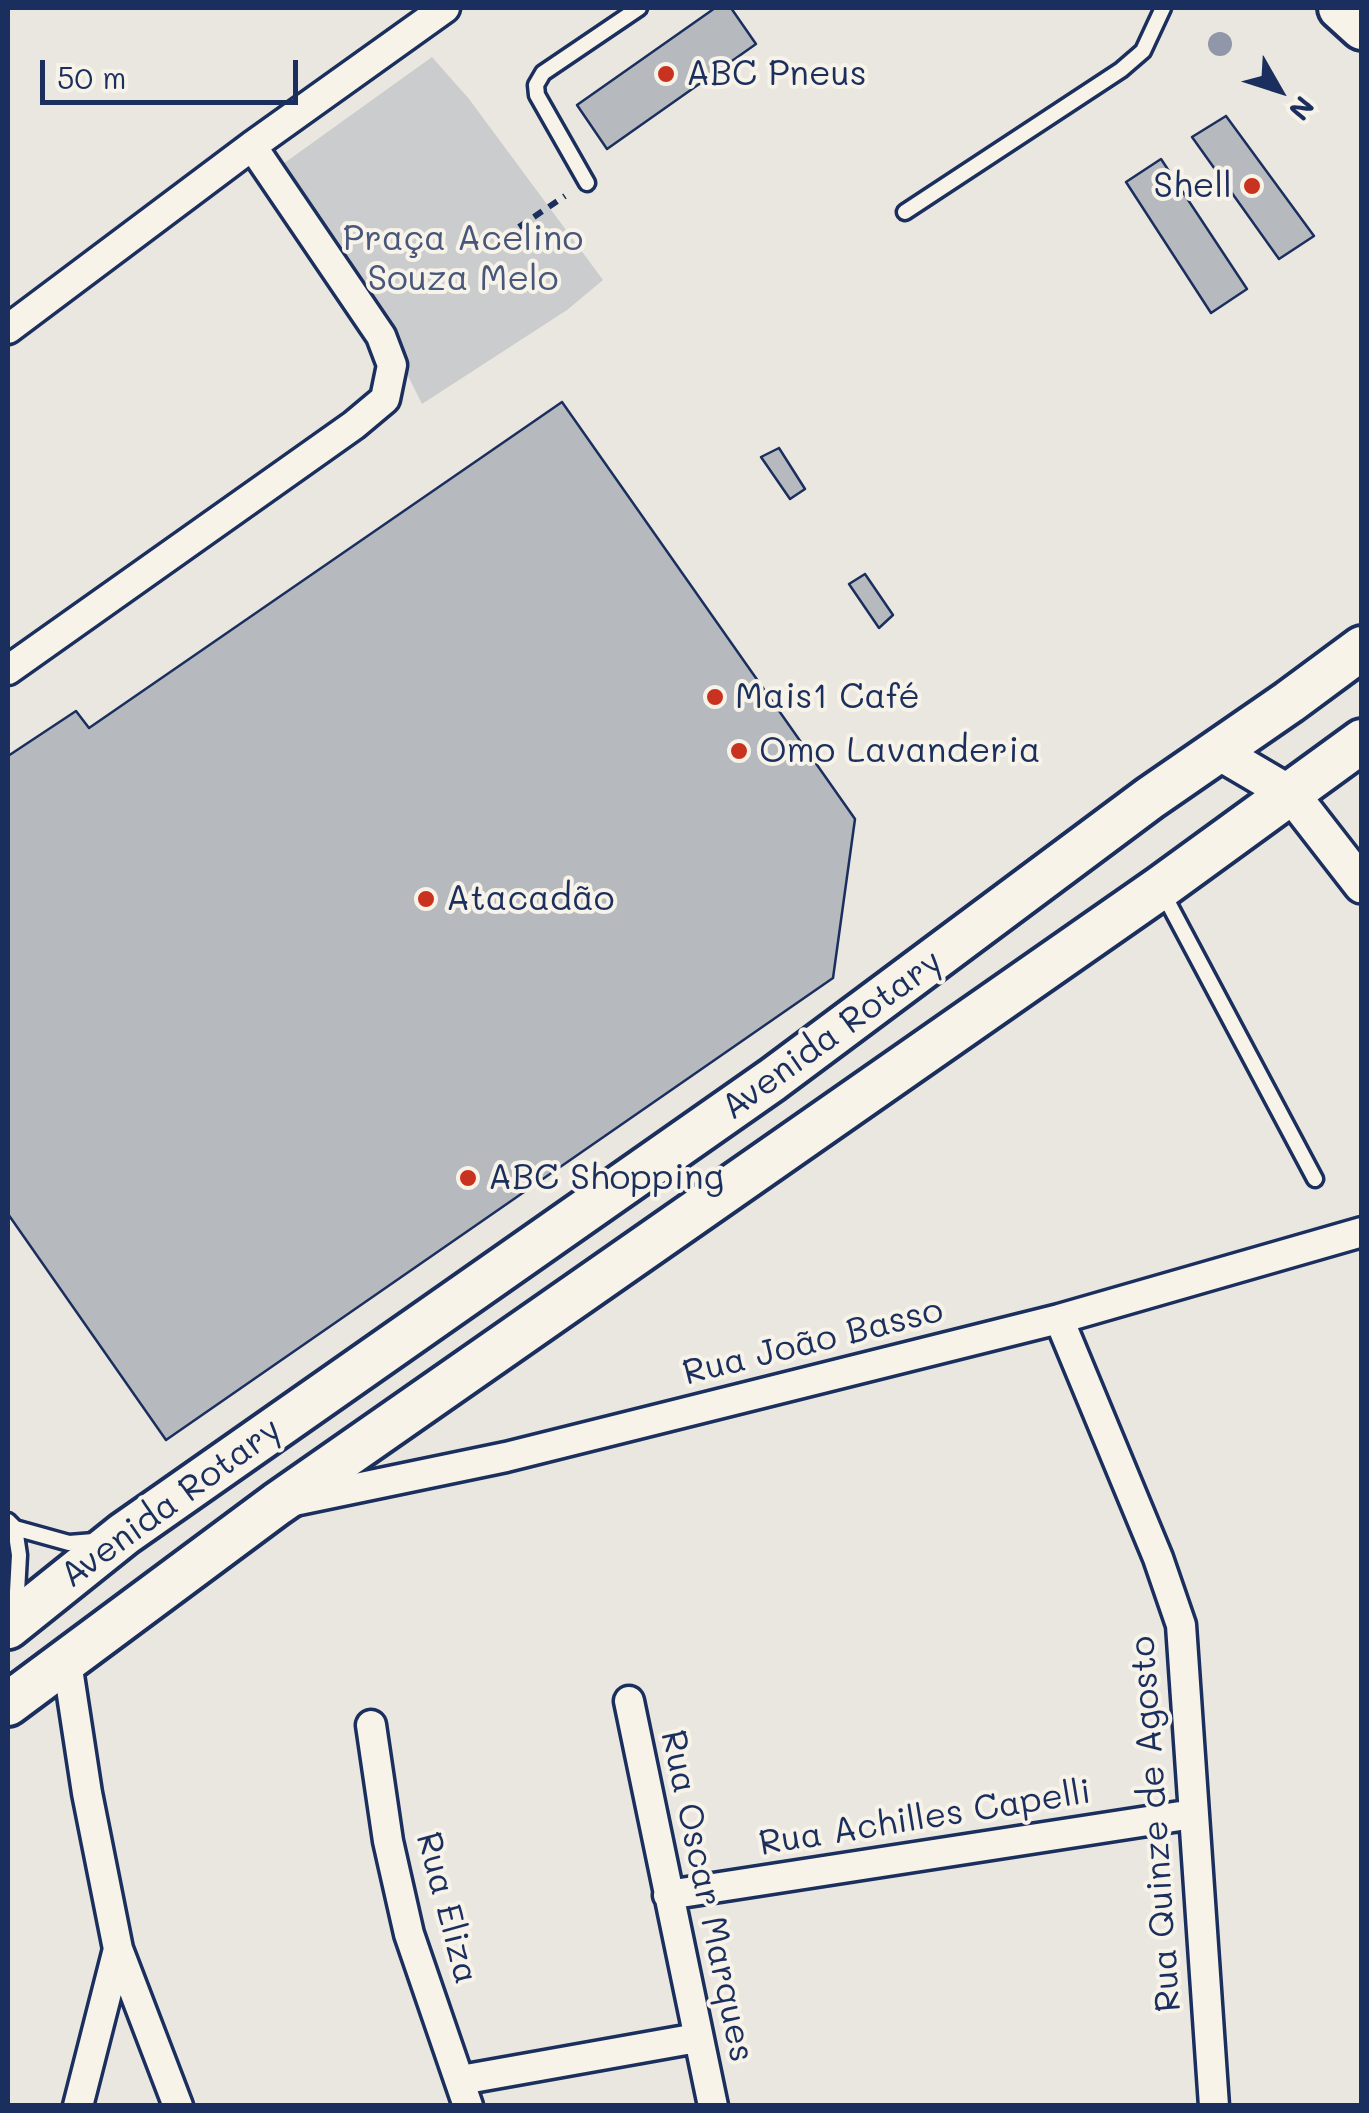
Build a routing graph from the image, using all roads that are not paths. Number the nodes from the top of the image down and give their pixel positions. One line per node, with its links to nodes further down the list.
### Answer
1 (445, 8): 6 (street)
2 (639, 8): 7 (lane)
3 (1163, 8): 8 (lane)
4 (1340, 8): 5 (main road)
5 (1362, 28)
6 (252, 146): 9 (street); 11 (street)
7 (586, 183)
8 (905, 212)
9 (8, 329)
10 (1362, 648): 13 (main road, Avenida Rotary)
11 (8, 670)
12 (1362, 742): 14 (main road, Avenida Rotary)
13 (1219, 752): 14 (street); 22 (main road, Avenida Rotary)
14 (1292, 795): 15 (street); 16 (main road, Avenida Rotary)
15 (1362, 885)
16 (1160, 888): 17 (lane); 20 (main road, Avenida Rotary)
17 (1315, 1179)
18 (1362, 1232): 19 (street, Rua João Basso)
19 (1059, 1320): 20 (street, Rua João Basso); 28 (street, Rua Quinze de Agosto)
20 (278, 1504): 24 (main road, Avenida Rotary)
21 (11, 1524): 22 (lane); 23 (lane)
22 (124, 1534): 23 (main road, Avenida Rotary)
23 (8, 1624)
24 (67, 1662): 26 (main road, Avenida Rotary); 30 (street)
25 (628, 1701): 29 (street, Rua Oscar Marques)
26 (8, 1704)
27 (371, 1726): 32 (street, Rua Eliza)
28 (1193, 1814): 29 (street, Rua Achilles Capelli); 36 (street, Rua Quinze de Agosto)
29 (668, 1895): 31 (street, Rua Oscar Marques)
30 (118, 1949): 33 (street); 34 (street)
31 (697, 2038): 32 (street); 35 (street, Rua Oscar Marques)
32 (464, 2093)
33 (78, 2106)
34 (178, 2106)
35 (713, 2106)
36 (1214, 2106)

